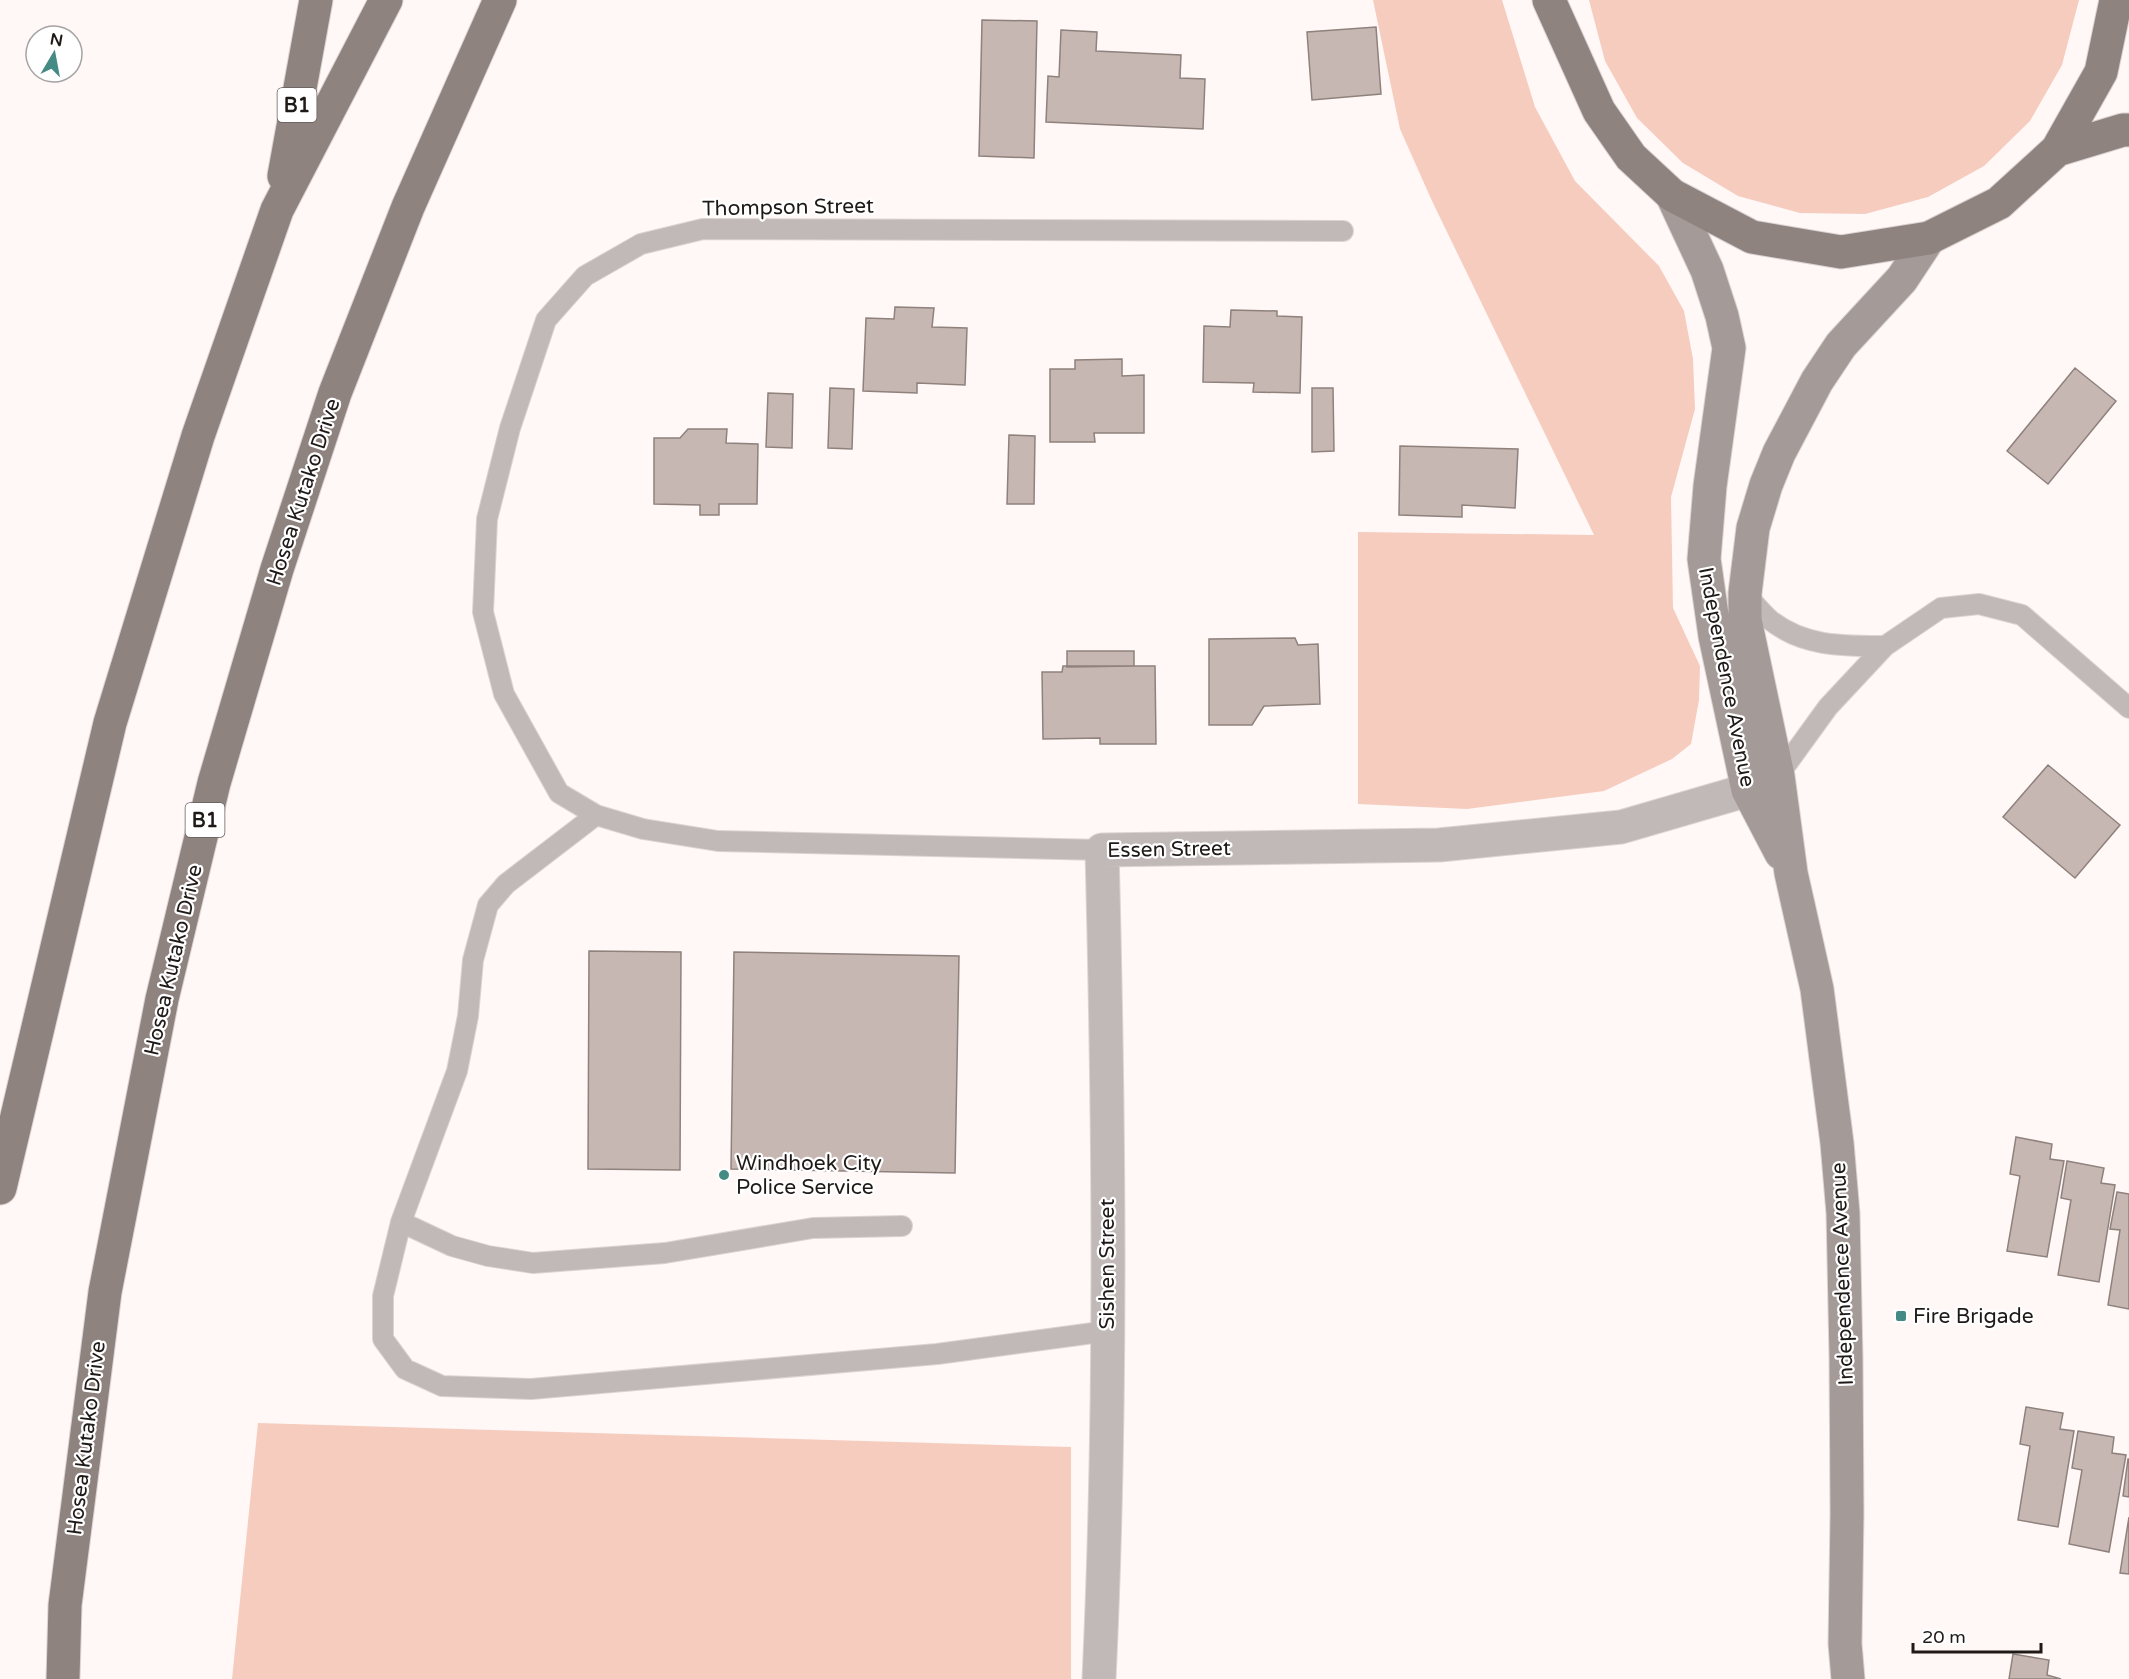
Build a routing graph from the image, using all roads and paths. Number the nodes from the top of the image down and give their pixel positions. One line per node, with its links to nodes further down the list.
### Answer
1 (316, 0): 11 (main road, B1)
2 (386, 0): 11 (main road)
3 (500, 0): 27 (main road, Hosea Kutako Drive / B1)
4 (1549, 0): 7 (main road, Independence Avenue)
5 (1566, 0): 7 (main road, Independence Avenue)
6 (2116, 0): 9 (main road, Independence Avenue)
7 (1576, 60): 10 (main road, Independence Avenue)
8 (2129, 130): 9 (main road)
9 (2056, 150): 13 (main road, Independence Avenue)
10 (1672, 195): 13 (main road, Independence Avenue); 18 (main road, Independence Avenue)
11 (277, 210): 23 (main road, B1)
12 (1343, 231): 19 (lane, Thompson Street)
13 (1929, 238): 14 (main road, Independence Avenue)
14 (1745, 593): 15 (lane); 17 (main road, Independence Avenue)
15 (1885, 645): 16 (lane); 17 (lane)
16 (2129, 708)
17 (1778, 776): 18 (street, Essen Street); 22 (main road, Independence Avenue)
18 (1748, 790): 21 (street, Essen Street); 22 (main road, Independence Avenue)
19 (559, 793): 20 (lane, Essen Street)
20 (596, 815): 21 (lane, Essen Street); 24 (lane)
21 (1102, 850): 26 (street, Sishen Street)
22 (1791, 873): 29 (main road, Independence Avenue)
23 (0, 1188)
24 (401, 1222): 25 (lane); 26 (lane)
25 (902, 1226)
26 (1108, 1331): 28 (street, Sishen Street)
27 (63, 1679)
28 (1099, 1679)
29 (1848, 1679)

